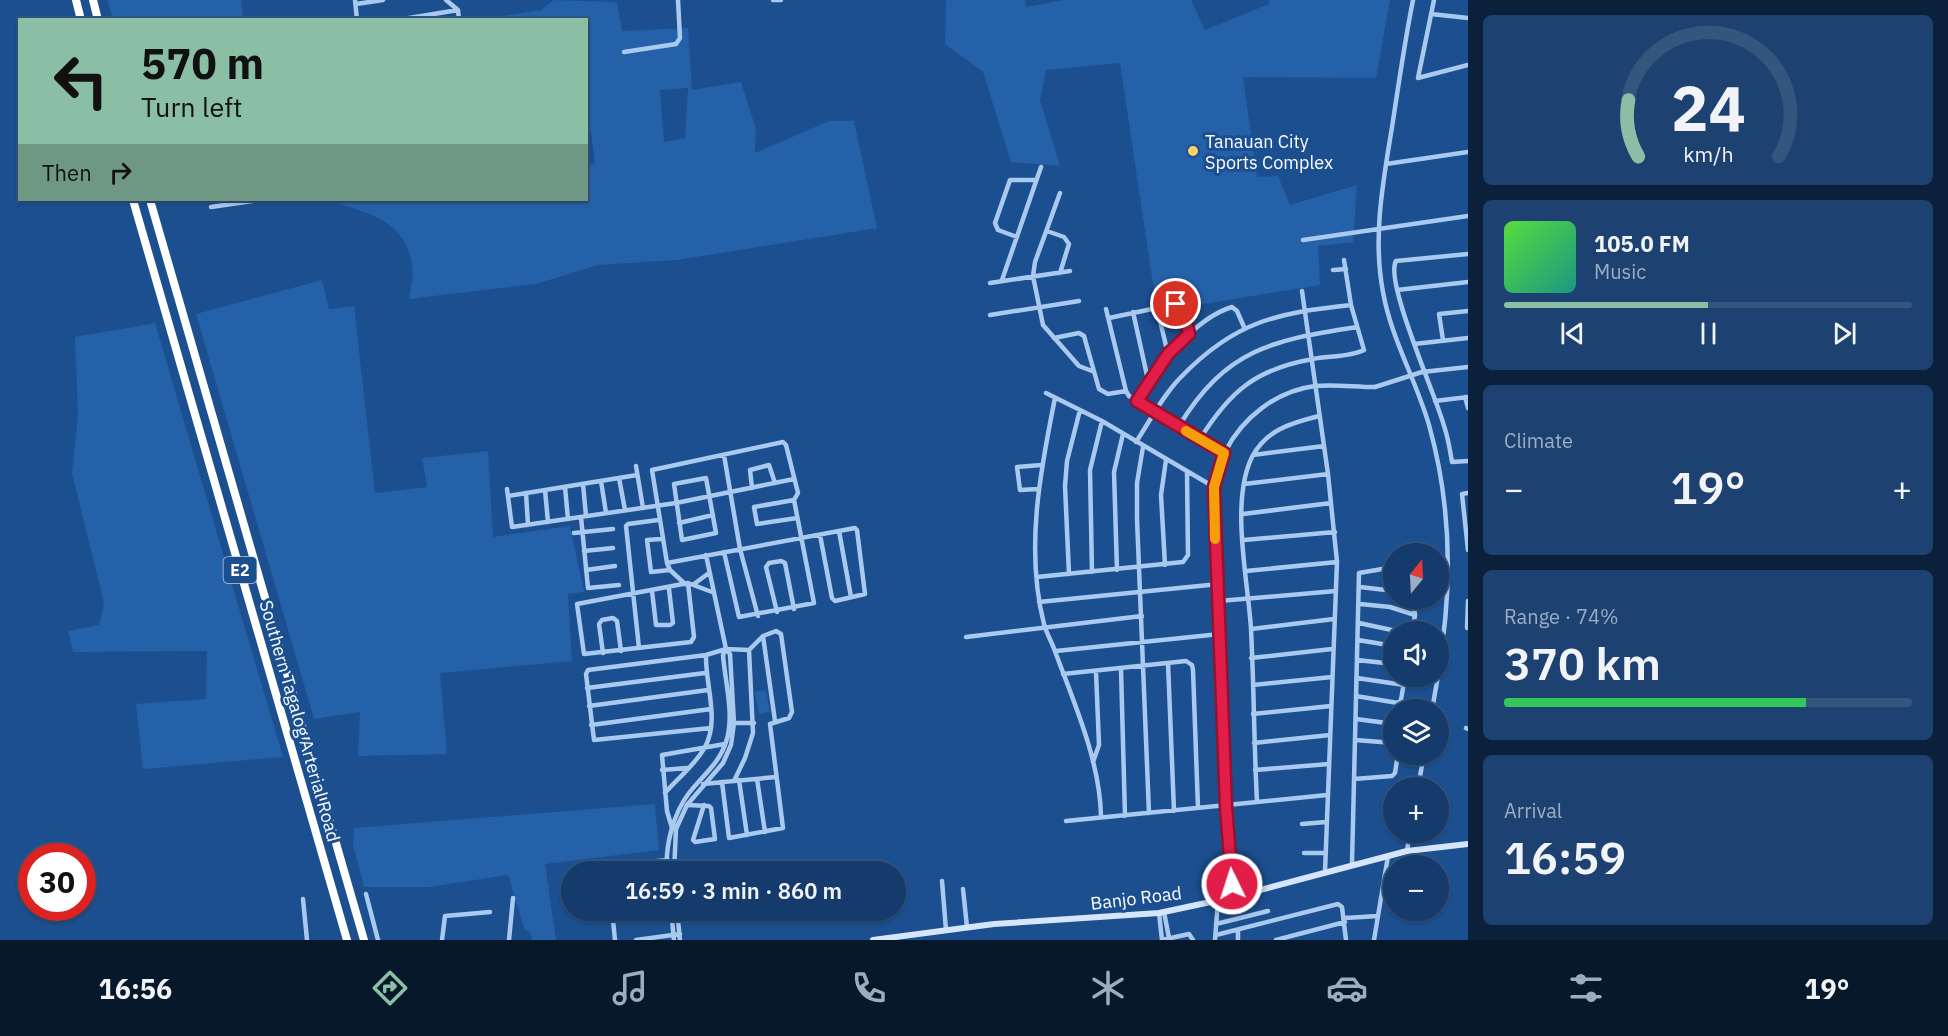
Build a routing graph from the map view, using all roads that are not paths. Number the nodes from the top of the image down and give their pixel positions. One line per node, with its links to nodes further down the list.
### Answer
1 (76, 0): 13 (highway)
2 (93, 0): 14 (highway)
3 (383, 0): 10 (street)
4 (446, 0): 11 (street)
5 (678, 0): 19 (street)
6 (773, 0): 7 (street)
7 (781, 0)
8 (1413, 0): 22 (street)
9 (1434, 0): 12 (street)
10 (356, 2): 15 (street)
11 (458, 10): 16 (street); 17 (street)
12 (1431, 14): 18 (street); 20 (street)
13 (80, 18)
14 (98, 18)
15 (357, 18)
16 (409, 18)
17 (459, 18)
18 (1468, 18)
19 (624, 52)
20 (1468, 65)
21 (1468, 152): 22 (street)
22 (1386, 164): 33 (street)
23 (1041, 167): 24 (street)
24 (1036, 180): 35 (street); 35 (street)
25 (1060, 194): 34 (street)
26 (133, 201): 309 (highway, Southern Tagalog Arterial Road / E2)
27 (150, 201): 310 (highway, Southern Tagalog Arterial Road / E2)
28 (217, 201): 30 (street)
29 (239, 201): 30 (street)
30 (218, 206): 31 (street)
31 (211, 207)
32 (1468, 216): 33 (street)
33 (1379, 230): 36 (street); 188 (street)
34 (1047, 231): 42 (street); 43 (street)
35 (1017, 237): 44 (street)
36 (1303, 240)
37 (1468, 254): 47 (street)
38 (1344, 260): 39 (street)
39 (1346, 269): 40 (street); 50 (street)
40 (1333, 270)
41 (1070, 271): 42 (street)
42 (1060, 273): 43 (street)
43 (1034, 276): 44 (street); 51 (street)
44 (1002, 280): 46 (street)
45 (1468, 282): 47 (street)
46 (990, 283)
47 (1397, 290): 66 (street)
48 (1302, 291): 54 (street)
49 (1079, 300): 51 (street)
50 (1351, 304): 54 (street); 60 (street)
51 (1040, 307): 57 (street); 63 (street)
52 (1157, 308): 56 (street); 61 (street); 67 (street)
53 (1106, 309): 58 (street)
54 (1305, 310): 59 (street); 62 (street)
55 (1468, 311): 65 (street)
56 (1133, 312): 58 (street); 72 (street)
57 (990, 315)
58 (1109, 318): 74 (street)
59 (1245, 327): 61 (street); 82 (street)
60 (1357, 327): 62 (street); 68 (street)
61 (1189, 334): 67 (street)
62 (1308, 335): 68 (street); 85 (street)
63 (1054, 338): 70 (street); 70 (street)
64 (1468, 338): 65 (street)
65 (1443, 340): 66 (street)
66 (1414, 344): 71 (street)
67 (1168, 354): 72 (street)
68 (1312, 359): 73 (street); 87 (street)
69 (1468, 367): 71 (street)
70 (1092, 371): 74 (street)
71 (1423, 372): 73 (street, bridge); 79 (street)
72 (1148, 380): 78 (street)
73 (1315, 386): 83 (street); 91 (street)
74 (1126, 391): 78 (street)
75 (1046, 393): 77 (street)
76 (1467, 397): 79 (street); 80 (street)
77 (1055, 398): 81 (street); 96 (street)
78 (1137, 401): 82 (street)
79 (1435, 401): 95 (street)
80 (1468, 408)
81 (1080, 410): 84 (street); 161 (street)
82 (1156, 412): 85 (street); 88 (street)
83 (1319, 416): 89 (street); 93 (street)
84 (1102, 421): 86 (street); 159 (street)
85 (1179, 426): 87 (street)
86 (1123, 434): 88 (street); 157 (street)
87 (1200, 440): 91 (street)
88 (1136, 442): 90 (street)
89 (1324, 446): 93 (street); 99 (street)
90 (1143, 447): 94 (street); 153 (street)
91 (1224, 453): 108 (street)
92 (724, 455): 102 (street); 113 (street); 121 (street)
93 (1254, 455): 106 (street)
94 (1166, 460): 98 (street); 151 (street)
95 (1468, 461)
96 (1041, 465): 111 (street); 111 (street)
97 (636, 466): 100 (street)
98 (1187, 472): 108 (street); 151 (street)
99 (1328, 474): 106 (street); 120 (street)
100 (637, 475): 101 (street); 122 (street)
101 (619, 478): 103 (street); 123 (street)
102 (794, 479): 104 (street); 118 (street)
103 (600, 481): 105 (street); 124 (street)
104 (775, 483): 109 (street); 109 (street)
105 (583, 484): 107 (street); 127 (street)
106 (1244, 484): 125 (street)
107 (565, 487): 112 (street); 129 (street)
108 (1214, 487): 164 (street)
109 (752, 488): 113 (street)
110 (507, 489): 116 (street)
111 (1038, 489): 162 (street)
112 (545, 490): 114 (street); 131 (street)
113 (730, 492): 117 (street); 144 (street)
114 (526, 493): 116 (street); 133 (street)
115 (1468, 493): 145 (street)
116 (508, 496): 133 (street)
117 (710, 496): 119 (street); 119 (street); 126 (street)
118 (794, 500): 128 (street); 128 (street)
119 (676, 503): 121 (street); 132 (street)
120 (1331, 503): 125 (street); 137 (street)
121 (656, 506): 122 (street); 130 (street)
122 (643, 508): 123 (street)
123 (625, 510): 124 (street)
124 (606, 513): 127 (street)
125 (1243, 514): 142 (street)
126 (713, 515): 132 (street); 132 (street)
127 (583, 516): 129 (street); 136 (street)
128 (797, 518): 140 (street)
129 (568, 519): 131 (street)
130 (658, 520): 141 (street); 173 (street)
131 (548, 522): 133 (street)
132 (679, 523)
133 (528, 525)
134 (613, 529): 136 (street)
135 (839, 531): 139 (street); 174 (street); 174 (street)
136 (582, 532): 138 (street); 146 (street)
137 (1335, 532): 142 (street); 149 (street)
138 (574, 533)
139 (820, 535): 140 (street); 174 (street)
140 (801, 538): 144 (street); 180 (street)
141 (661, 539): 150 (street); 156 (street)
142 (1244, 540): 158 (street)
143 (614, 548): 146 (street)
144 (740, 549): 147 (street); 183 (street)
145 (1468, 550)
146 (584, 551): 155 (street)
147 (724, 552): 148 (street); 183 (street)
148 (706, 555): 150 (street); 160 (street)
149 (1337, 562): 158 (street); 170 (street)
150 (667, 563): 156 (street)
151 (1165, 565): 153 (street)
152 (615, 566): 155 (street)
153 (1141, 568): 157 (street); 172 (street)
154 (1383, 569): 166 (street)
155 (586, 570): 165 (street)
156 (670, 570): 163 (street)
157 (1117, 570): 159 (street)
158 (1246, 571): 175 (street)
159 (1092, 572): 161 (street)
160 (709, 573): 163 (street); 171 (street)
161 (1069, 574): 162 (street)
162 (1037, 577): 178 (street)
163 (689, 584): 167 (street); 171 (street); 200 (street)
164 (1219, 584): 172 (street); 176 (street)
165 (618, 585)
166 (1360, 587): 168 (street); 179 (street)
167 (669, 589): 169 (street); 169 (street)
168 (1383, 590)
169 (652, 591): 173 (street)
170 (1336, 591): 175 (street); 186 (street)
171 (712, 592): 201 (street)
172 (1142, 592): 178 (street); 185 (street)
173 (633, 595): 200 (street); 206 (street)
174 (851, 597)
175 (1248, 599): 176 (street); 193 (street)
176 (1219, 601): 194 (street)
177 (1468, 601): 192 (street)
178 (1039, 602): 190 (street)
179 (1360, 604): 184 (street); 189 (street)
180 (794, 609): 182 (street); 182 (street)
181 (1414, 609): 184 (street)
182 (777, 612): 183 (street)
183 (758, 615)
184 (1415, 615): 187 (street)
185 (1142, 616): 190 (street); 198 (street)
186 (1334, 619): 193 (street); 202 (street)
187 (1414, 621)
188 (1446, 621)
189 (1359, 623): 191 (street); 197 (street)
190 (1045, 627): 196 (street); 205 (street)
191 (1383, 628)
192 (1467, 628)
193 (1251, 629): 208 (street)
194 (1220, 634): 198 (street); 260 (street)
195 (763, 636): 204 (street); 230 (street); 230 (street)
196 (966, 637)
197 (1358, 640): 199 (street); 209 (street)
198 (1142, 644): 205 (street); 212 (street)
199 (1383, 644)
200 (639, 648): 203 (street)
201 (726, 649): 204 (street); 207 (street); 231 (street)
202 (1332, 649): 208 (street); 217 (street)
203 (621, 651): 206 (street); 206 (street)
204 (750, 651): 232 (street)
205 (1056, 651): 216 (street)
206 (603, 653)
207 (706, 655): 215 (street); 222 (street)
208 (1251, 658): 220 (street)
209 (1358, 660): 211 (street); 218 (street)
210 (1168, 663): 212 (street); 261 (street); 262 (street)
211 (1383, 663)
212 (1143, 667): 213 (street); 263 (street)
213 (1121, 669): 214 (street); 265 (street)
214 (1096, 672): 216 (street); 242 (street)
215 (705, 673): 222 (street); 223 (street)
216 (1064, 674): 242 (street)
217 (1332, 677): 220 (street); 226 (street)
218 (1357, 678): 219 (street); 224 (street)
219 (1383, 682)
220 (1253, 685): 228 (street)
221 (1404, 687): 224 (street)
222 (587, 688): 225 (street)
223 (708, 690): 225 (street); 227 (street)
224 (1356, 696): 229 (street)
225 (589, 706): 234 (street)
226 (1331, 706): 228 (street); 236 (street)
227 (711, 709): 234 (street); 235 (street)
228 (1253, 714): 238 (street)
229 (1356, 719): 233 (street); 237 (street)
230 (775, 721): 248 (street)
231 (732, 723): 232 (street); 240 (street)
232 (754, 723): 251 (street)
233 (1383, 723)
234 (591, 725): 235 (street)
235 (711, 728): 241 (street)
236 (1330, 735): 238 (street); 243 (street)
237 (1355, 740): 239 (street); 250 (street)
238 (1254, 742): 247 (street)
239 (1383, 743)
240 (728, 745): 241 (street); 253 (street); 254 (street)
241 (705, 748): 245 (street); 246 (street)
242 (1092, 762): 264 (street)
243 (1329, 764): 247 (street); 256 (street)
244 (1395, 765): 250 (street)
245 (687, 768): 246 (street); 255 (street)
246 (662, 770): 255 (street)
247 (1255, 770): 257 (street)
248 (776, 777): 249 (street); 270 (street)
249 (757, 779): 251 (street); 270 (street)
250 (1354, 779): 281 (street)
251 (737, 781): 252 (street); 271 (street)
252 (722, 782): 253 (street); 271 (street)
253 (705, 784): 254 (street); 258 (street)
254 (698, 785): 258 (street)
255 (665, 793): 269 (street)
256 (1327, 795): 257 (street); 267 (street)
257 (1257, 802): 260 (street)
258 (684, 805): 259 (street); 269 (street)
259 (704, 806): 259 (street)
260 (1226, 806): 261 (street); 287 (street)
261 (1198, 808): 262 (street)
262 (1174, 811): 263 (street)
263 (1149, 813): 265 (street)
264 (1101, 816): 265 (street); 266 (street)
265 (1125, 816)
266 (1066, 821)
267 (1326, 822): 268 (street); 276 (street)
268 (1302, 824)
269 (674, 828): 279 (street)
270 (765, 832): 271 (street)
271 (747, 835)
272 (1408, 843): 274 (street)
273 (1468, 844): 274 (street, Banjo Road)
274 (1407, 851): 277 (street, Banjo Road)
275 (1304, 853): 276 (street)
276 (1326, 853): 282 (street)
277 (1392, 855)
278 (1383, 857): 281 (street, Banjo Road)
279 (669, 860): 280 (street)
280 (657, 861)
281 (1352, 864): 282 (street, Banjo Road)
282 (1325, 872): 287 (street, Banjo Road)
283 (942, 881): 301 (street)
284 (1383, 886): 294 (street)
285 (963, 889): 300 (street)
286 (366, 894): 311 (street)
287 (1234, 897): 290 (street, Banjo Road)
288 (513, 898): 313 (street)
289 (303, 899): 308 (street)
290 (1218, 901): 293 (street, Banjo Road); 299 (street)
291 (1268, 911): 299 (street)
292 (490, 912): 312 (street)
293 (1161, 913): 300 (street, Banjo Road); 307 (street); 317 (street)
294 (1378, 916): 295 (street); 322 (street)
295 (1345, 920): 302 (street); 320 (street); 321 (street)
296 (613, 921): 314 (street)
297 (672, 921): 303 (street)
298 (679, 921): 304 (street)
299 (1216, 924): 305 (street)
300 (967, 927): 301 (street, Banjo Road)
301 (946, 930): 316 (street, Banjo Road)
302 (1238, 930): 305 (street); 319 (street)
303 (674, 937): 304 (street); 306 (street)
304 (680, 937)
305 (1216, 937)
306 (660, 938): 315 (street)
307 (1169, 938): 317 (street); 318 (street)
308 (307, 940)
309 (347, 940)
310 (364, 940)
311 (378, 940)
312 (442, 940)
313 (508, 940)
314 (615, 940)
315 (636, 940)
316 (873, 940)
317 (1162, 940)
318 (1193, 940)
319 (1238, 940)
320 (1276, 940)
321 (1346, 940)
322 (1374, 940)

